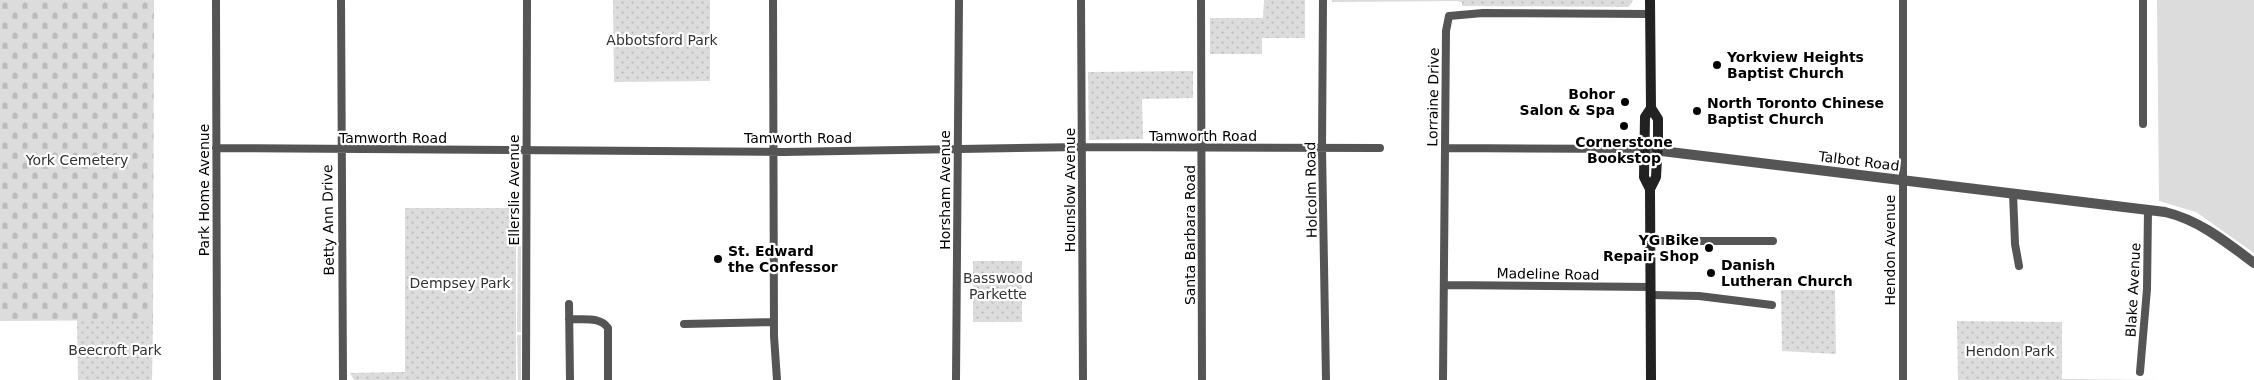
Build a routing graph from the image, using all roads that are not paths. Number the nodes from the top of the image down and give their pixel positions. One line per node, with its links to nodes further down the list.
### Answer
1 (216, 0): 16 (street, Park Home Avenue)
2 (341, 0): 23 (street, Betty Ann Drive)
3 (527, 0): 25 (street, Ellerslie Avenue)
4 (773, 0): 26 (street)
5 (959, 0): 17 (street, Horsham Avenue)
6 (1081, 0): 15 (street, Hounslow Avenue)
7 (1201, 0): 18 (street, Santa Barbara Road)
8 (1323, 0): 21 (street, Holcolm Road)
9 (1650, 0): 12 (main road)
10 (1903, 0): 27 (street, Hendon Avenue)
11 (2142, 0): 14 (street)
12 (1650, 14): 13 (main road); 20 (street, Lorraine Drive)
13 (1651, 108): 22 (main road); 24 (main road)
14 (2143, 124)
15 (1082, 147): 17 (street, Tamworth Road); 18 (street, Tamworth Road); 50 (street, Hounslow Avenue)
16 (216, 148): 23 (street, Tamworth Road); 43 (street, Park Home Avenue)
17 (958, 148): 26 (street, Tamworth Road); 49 (street, Horsham Avenue)
18 (1203, 148): 21 (street, Tamworth Road); 51 (street, Santa Barbara Road)
19 (1380, 148): 21 (street, Tamworth Road)
20 (1445, 148): 22 (street, Talbot Road); 35 (street, Lorraine Drive)
21 (1322, 149): 52 (street, Holcolm Road)
22 (1645, 149): 24 (street, Talbot Road); 28 (main road)
23 (340, 150): 25 (street, Tamworth Road); 44 (street, Betty Ann Drive)
24 (1657, 150): 27 (street, Talbot Road); 28 (main road)
25 (526, 151): 26 (street, Tamworth Road); 45 (street, Ellerslie Avenue)
26 (774, 151): 40 (street)
27 (1903, 180): 29 (street, Talbot Road); 55 (street, Hendon Avenue)
28 (1650, 189): 31 (main road)
29 (2013, 193): 30 (street, Talbot Road); 34 (street)
30 (2148, 210): 33 (street, Talbot Road); 42 (street, Blake Avenue)
31 (1651, 241): 32 (street); 36 (main road)
32 (1773, 241)
33 (2254, 263)
34 (2019, 266)
35 (1444, 285): 36 (street, Madeline Road); 53 (street, Lorraine Drive)
36 (1651, 291): 38 (street, Madeline Road); 54 (main road)
37 (568, 304): 39 (street)
38 (1772, 305)
39 (569, 319): 46 (street); 47 (street)
40 (774, 322): 41 (street); 48 (street)
41 (684, 324)
42 (2140, 372)
43 (217, 380)
44 (343, 380)
45 (526, 380)
46 (570, 380)
47 (608, 380)
48 (777, 380)
49 (956, 380)
50 (1083, 380)
51 (1202, 380)
52 (1326, 380)
53 (1443, 380)
54 (1651, 380)
55 (1903, 380)

